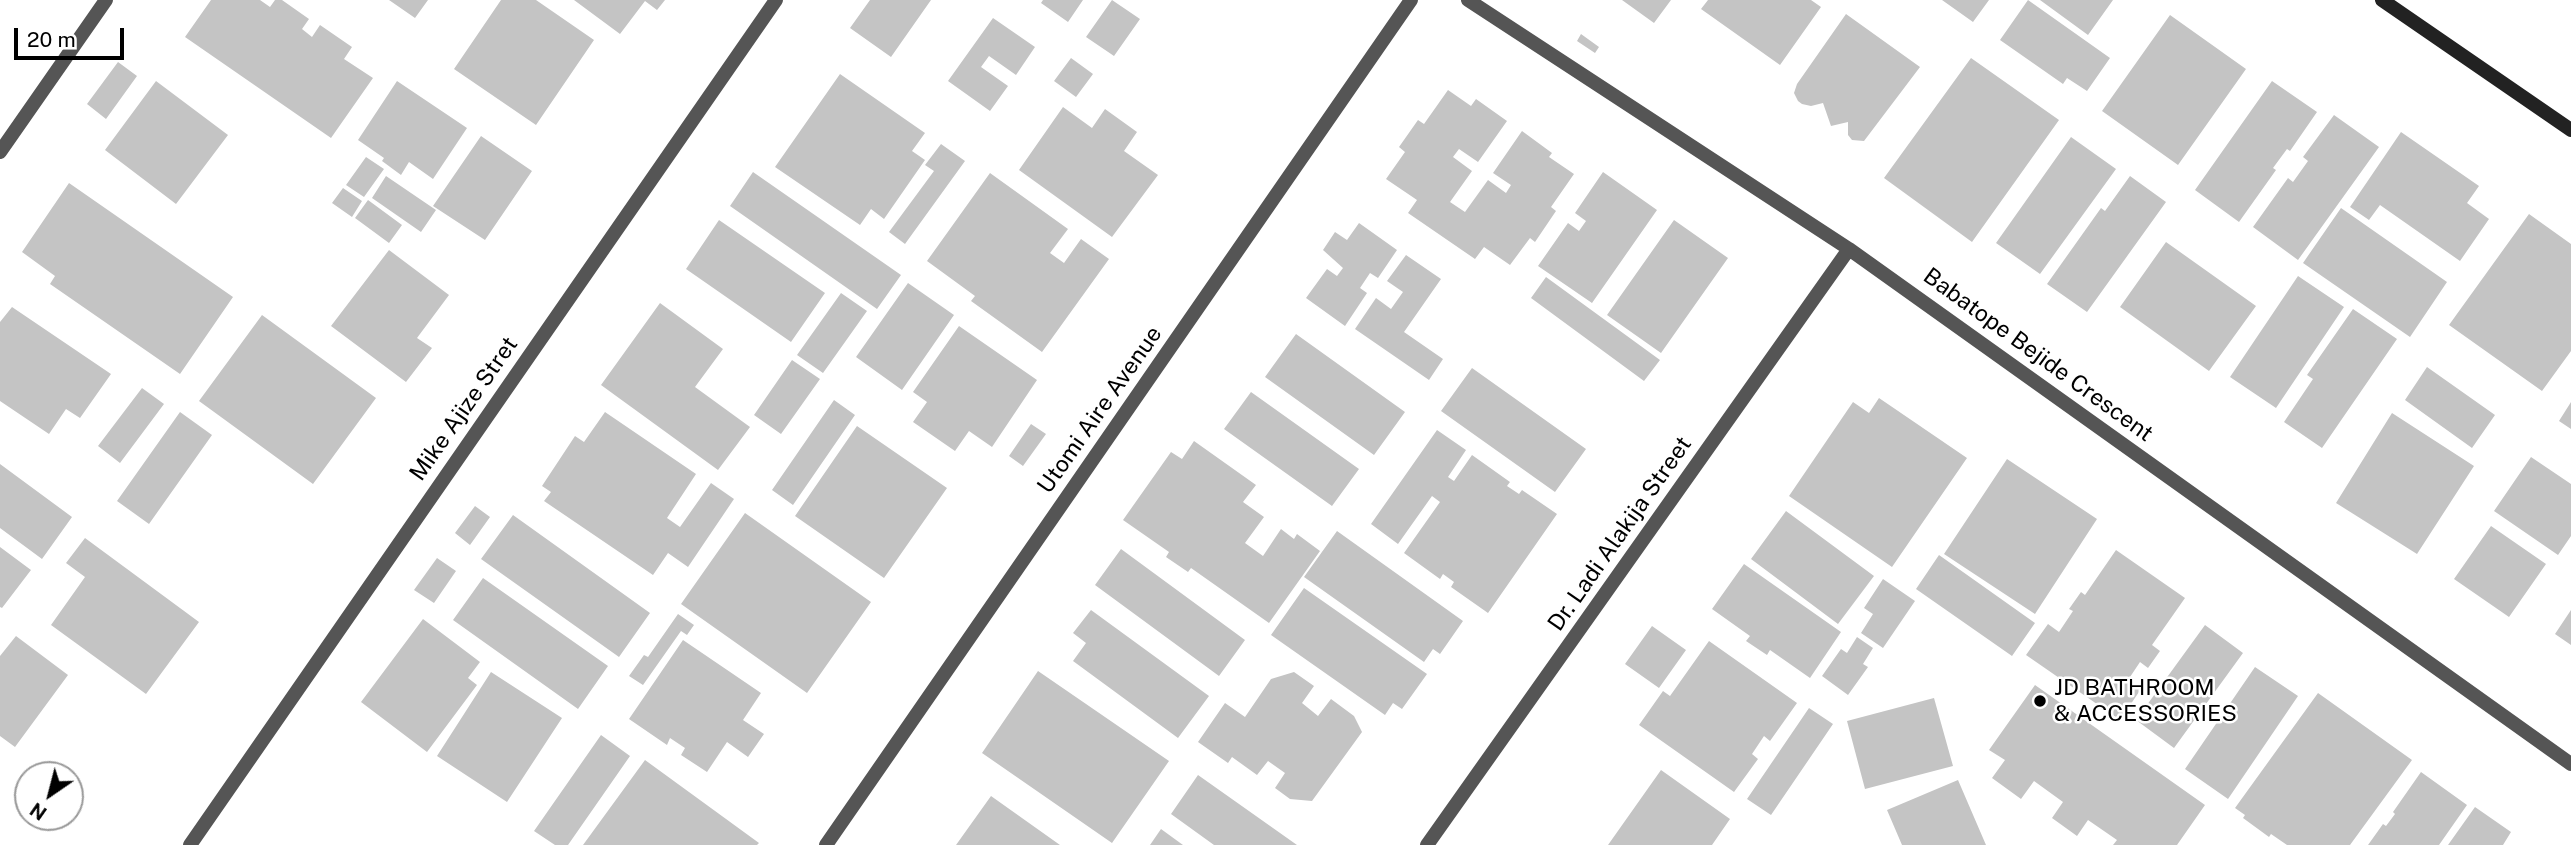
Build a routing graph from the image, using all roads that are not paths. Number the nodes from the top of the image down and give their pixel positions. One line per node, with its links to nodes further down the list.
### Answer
1 (106, 0): 7 (street)
2 (776, 0): 10 (street, Mike Ajize Stret)
3 (1410, 0): 11 (street, Utomi Aire Avenue)
4 (1468, 0): 8 (street, Babatope Bejide Crescent)
5 (2382, 0): 6 (street)
6 (2571, 130)
7 (0, 152)
8 (1850, 249): 9 (street, Babatope Bejide Crescent); 12 (street, Dr. Ladi Alakija Street)
9 (2571, 764)
10 (190, 845)
11 (826, 845)
12 (1427, 845)

